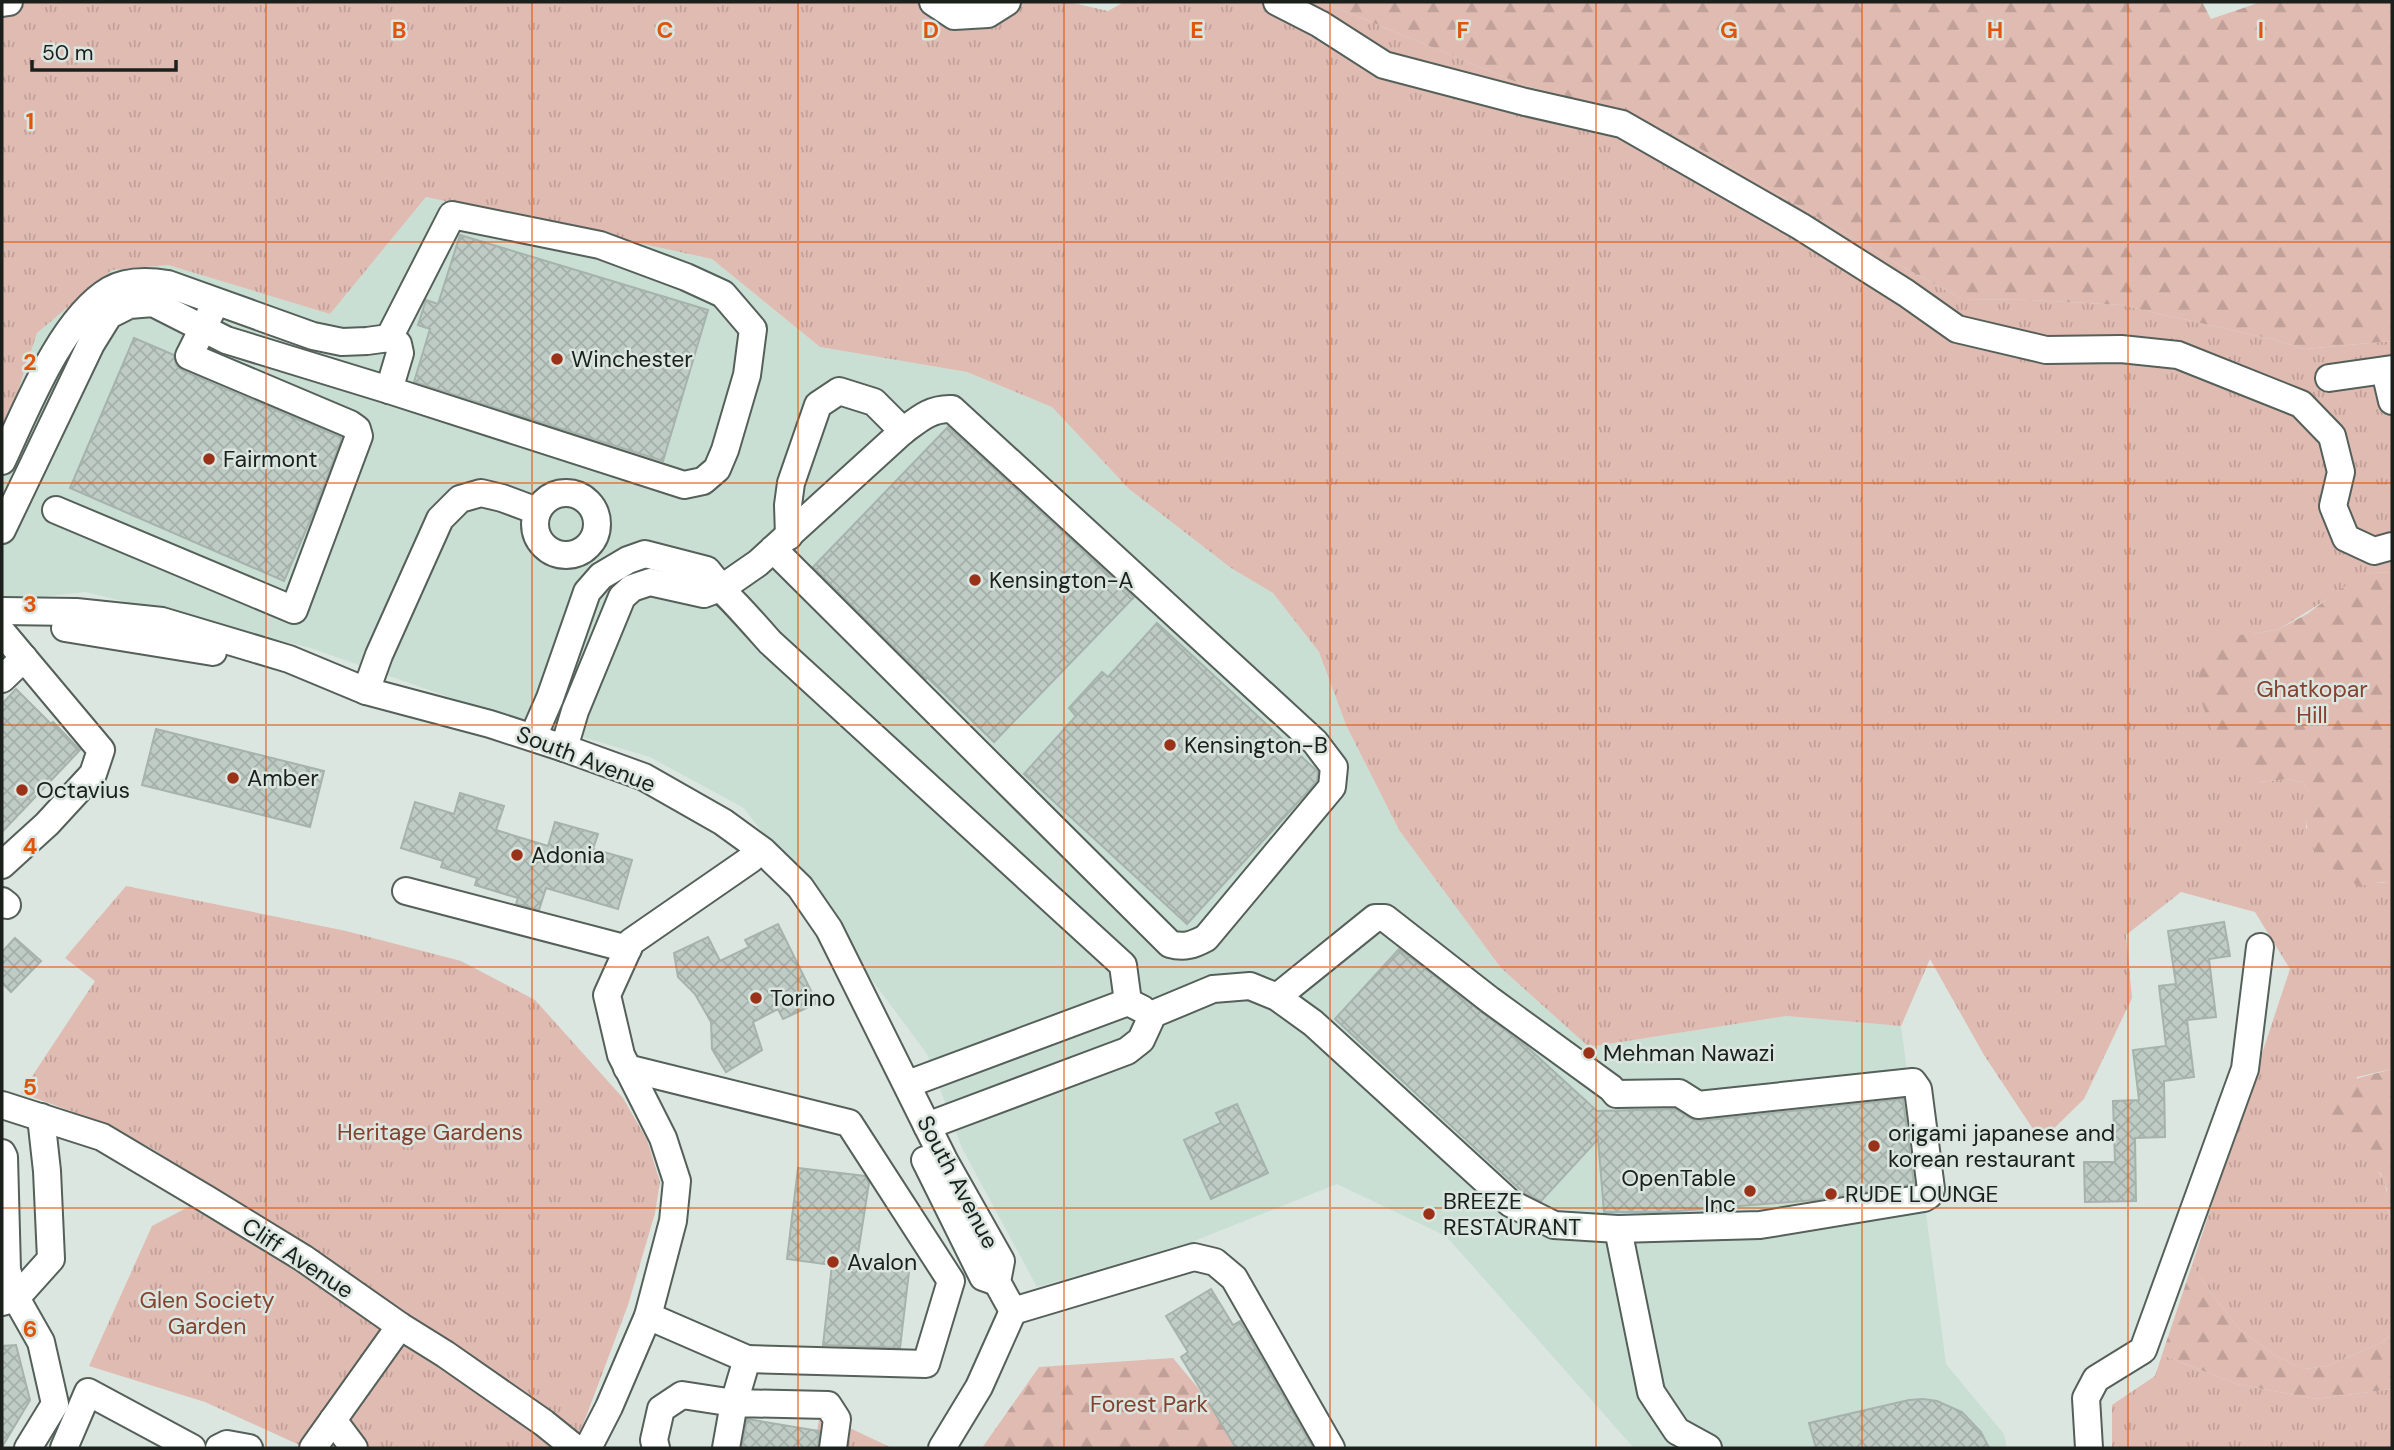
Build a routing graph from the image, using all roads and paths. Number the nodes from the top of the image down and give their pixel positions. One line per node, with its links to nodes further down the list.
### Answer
1 (9, 2): 5 (street)
2 (933, 2): 3 (street)
3 (1007, 2)
4 (1278, 2): 21 (street)
5 (2, 3)
6 (216, 302): 7 (street); 8 (street); 9 (street)
7 (203, 328): 12 (street); 13 (street); 17 (street)
8 (390, 338): 13 (street); 13 (street)
9 (47, 369): 12 (street); 16 (street)
10 (2388, 370): 11 (street); 14 (street)
11 (2329, 378)
12 (73, 381): 19 (street)
13 (389, 390)
14 (2392, 401)
15 (903, 431): 20 (street); 20 (street); 20 (street)
16 (2, 461)
17 (56, 510)
18 (537, 511): 28 (street)
19 (2, 530)
20 (781, 543): 22 (street)
21 (2392, 546)
22 (718, 587): 29 (street); 30 (street); 37 (street)
23 (2, 611): 28 (street, South Avenue)
24 (2, 625): 31 (street)
25 (2, 632): 26 (street)
26 (24, 658): 27 (street); 32 (street)
27 (2, 679)
28 (366, 691): 29 (street, South Avenue)
29 (533, 737): 30 (street, South Avenue)
30 (564, 748): 40 (street, South Avenue)
31 (751, 859): 35 (street); 46 (street)
32 (2, 865)
33 (406, 891): 35 (street)
34 (2260, 947): 69 (street)
35 (628, 949): 39 (street)
36 (1277, 997): 38 (street); 45 (street); 45 (street)
37 (1128, 1002): 38 (street); 40 (street)
38 (1153, 1014): 43 (street)
39 (627, 1068): 49 (street); 51 (street)
40 (908, 1084): 43 (street, South Avenue)
41 (2, 1105): 42 (street, Cliff Avenue)
42 (41, 1117): 47 (street); 50 (street, Cliff Avenue)
43 (928, 1126): 46 (street, South Avenue)
44 (2, 1153): 47 (street)
45 (1618, 1229): 68 (street)
46 (997, 1282): 48 (street, South Avenue)
47 (9, 1300): 54 (street)
48 (1013, 1311): 66 (street); 67 (street)
49 (649, 1316): 51 (street); 62 (street)
50 (400, 1326): 53 (street); 61 (street, Cliff Avenue)
51 (747, 1359): 52 (street)
52 (734, 1403): 63 (street); 64 (street); 65 (street)
53 (333, 1420): 59 (street); 60 (street)
54 (28, 1448)
55 (64, 1448): 56 (street)
56 (192, 1448)
57 (219, 1448): 58 (street)
58 (249, 1448)
59 (313, 1448)
60 (354, 1448)
61 (575, 1448)
62 (588, 1448)
63 (656, 1448)
64 (726, 1448)
65 (834, 1448)
66 (942, 1448)
67 (1331, 1448)
68 (1708, 1448)
69 (2089, 1448)

